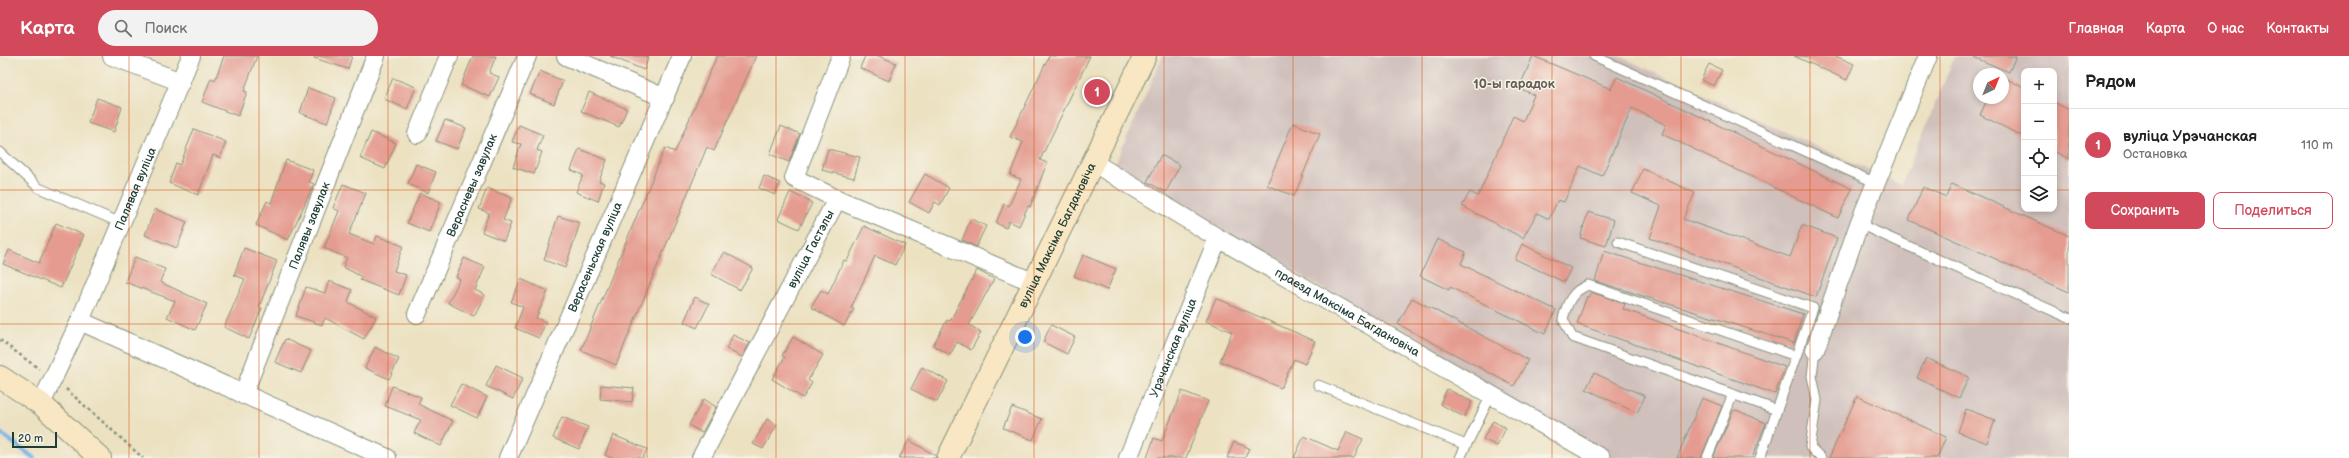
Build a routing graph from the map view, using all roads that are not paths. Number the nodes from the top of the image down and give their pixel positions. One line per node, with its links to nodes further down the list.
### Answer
1 (112, 56): 12 (street)
2 (191, 56): 12 (street, Палявая вуліца)
3 (376, 56): 32 (street, Палявы завулак)
4 (450, 56): 14 (street)
5 (527, 56): 24 (street, Верасневы завулак)
6 (566, 56): 13 (street)
7 (682, 56): 13 (street, Верасеньская вуліца)
8 (841, 56): 18 (street, вуліца Гастэлы)
9 (1145, 56): 16 (main road, вуліца Максіма Багдановіча)
10 (1594, 56): 17 (lane)
11 (1928, 56): 17 (street)
12 (181, 82): 19 (street, Палявая вуліца)
13 (665, 98): 40 (street, Верасеньская вуліца)
14 (417, 134)
15 (0, 152): 19 (lane)
16 (1094, 163): 21 (street, праезд Максіма Багдановіча); 23 (main road, вуліца Максіма Багдановіча)
17 (1876, 183): 20 (street)
18 (837, 199): 23 (street); 41 (street, вуліца Гастэлы)
19 (121, 224): 26 (street, Палявая вуліца)
20 (1859, 224): 25 (lane); 27 (street)
21 (1218, 238): 33 (street, праезд Максіма Багдановіча); 43 (street, Урэчанская вуліца)
22 (1618, 242): 28 (lane)
23 (1035, 283): 42 (main road, вуліца Максіма Багдановіча)
24 (417, 314)
25 (2069, 318)
26 (80, 321): 32 (street); 34 (street, Палявая вуліца)
27 (1815, 350): 47 (lane)
28 (1796, 356): 31 (lane); 35 (lane)
29 (0, 377): 34 (main road)
30 (1318, 385): 36 (lane)
31 (1733, 394): 35 (lane); 45 (lane)
32 (243, 395): 39 (street)
33 (1491, 395): 36 (lane); 37 (street, праезд Максіма Багдановіча)
34 (41, 404): 38 (main road)
35 (1777, 410): 46 (lane)
36 (1466, 445): 44 (lane)
37 (1598, 457)
38 (100, 458)
39 (387, 458)
40 (508, 458)
41 (701, 458)
42 (948, 458)
43 (1128, 458)
44 (1460, 458)
45 (1707, 458)
46 (1760, 458)
47 (1821, 458)

